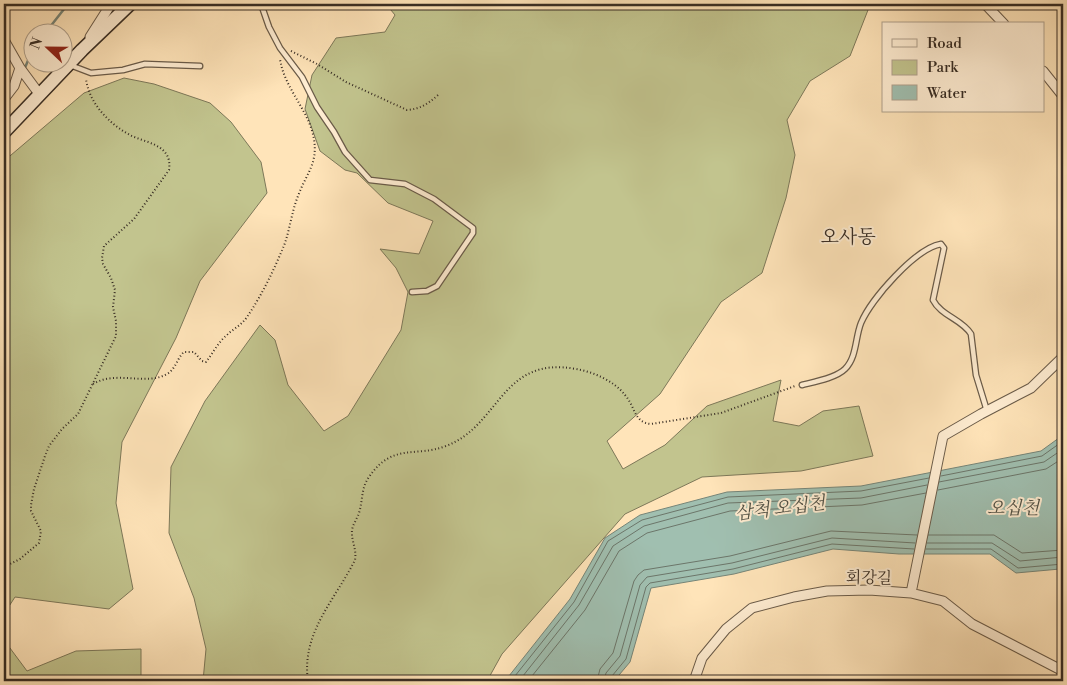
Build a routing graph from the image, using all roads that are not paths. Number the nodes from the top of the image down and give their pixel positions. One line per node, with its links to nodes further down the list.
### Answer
1 (111, 4): 7 (street)
2 (130, 4): 7 (street)
3 (260, 4): 18 (lane)
4 (984, 4): 5 (street)
5 (1002, 22)
6 (4, 40): 11 (street)
7 (82, 50): 8 (street)
8 (72, 61)
9 (72, 65): 10 (lane)
10 (200, 66)
11 (20, 69): 14 (street); 16 (street)
12 (1044, 71): 15 (street)
13 (62, 72): 14 (street)
14 (40, 95): 17 (street)
15 (1063, 96)
16 (4, 99)
17 (4, 132)
18 (412, 292)
19 (1063, 358): 21 (street)
20 (802, 385): 21 (lane)
21 (987, 411): 22 (street)
22 (911, 593): 23 (street, 회강길); 24 (street, 회강길)
23 (1063, 671)
24 (694, 681)

